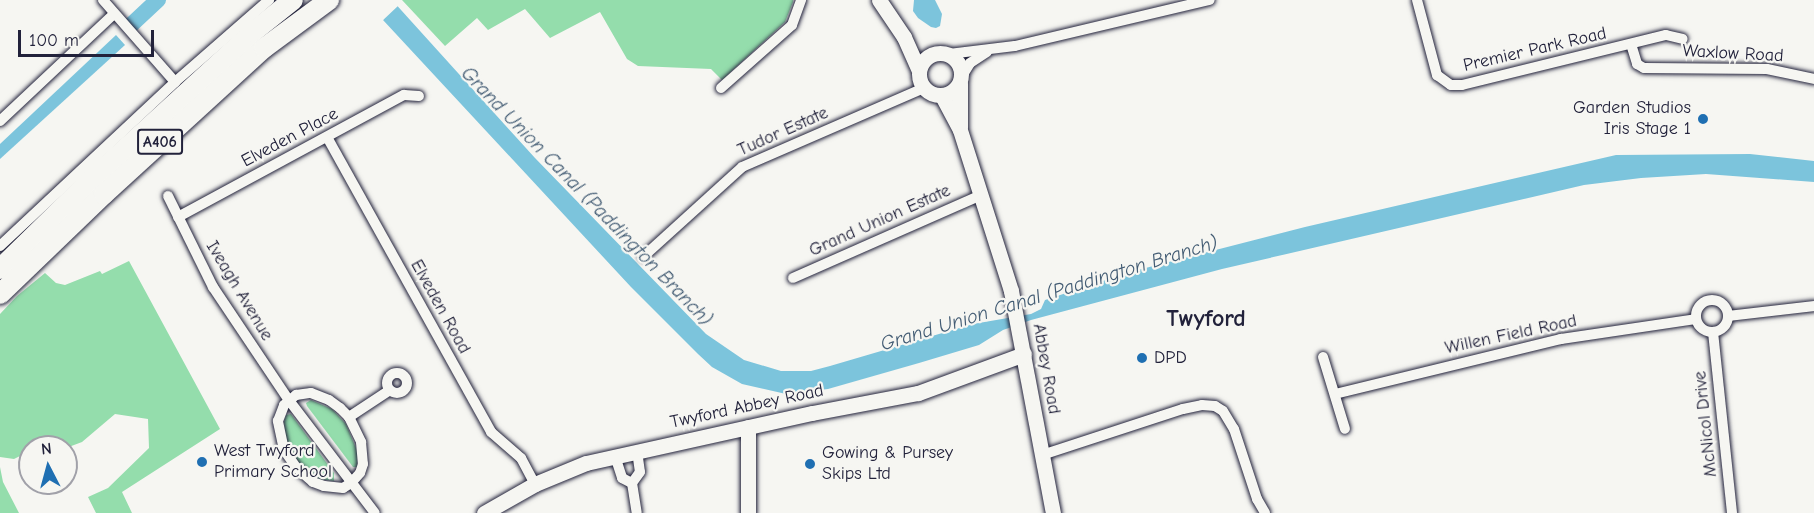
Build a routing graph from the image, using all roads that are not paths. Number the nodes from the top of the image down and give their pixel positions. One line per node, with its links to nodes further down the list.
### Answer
1 (102, 0): 9 (street)
2 (269, 0): 18 (street)
3 (293, 0): 31 (highway, A406)
4 (329, 0): 33 (highway, A406)
5 (801, 0): 19 (street)
6 (879, 0): 10 (street)
7 (1210, 0): 13 (street)
8 (1417, 0): 12 (street, Premier Park Road)
9 (114, 14): 18 (street); 23 (street)
10 (904, 37): 14 (street); 15 (street)
11 (1683, 39): 12 (street, Premier Park Road)
12 (1631, 44): 17 (street, Waxlow Road)
13 (993, 50): 14 (street); 16 (street)
14 (942, 54): 15 (street); 16 (street)
15 (919, 70): 20 (street)
16 (961, 79): 22 (street); 24 (street, Abbey Road)
17 (1814, 79)
18 (175, 82): 29 (street)
19 (722, 88)
20 (924, 88): 22 (street); 30 (street, Tudor Estate)
21 (419, 96): 25 (street, Elveden Place)
22 (942, 96): 24 (street, Abbey Road)
23 (1, 116)
24 (960, 130): 26 (street, Abbey Road)
25 (327, 137): 28 (street, Elveden Place); 51 (street, Elveden Road)
26 (981, 195): 32 (street, Grand Union Estate); 38 (street, Abbey Road)
27 (168, 196): 28 (street, Iveagh Avenue)
28 (178, 218): 42 (street, Iveagh Avenue)
29 (0, 246)
30 (645, 256)
31 (0, 269)
32 (793, 278)
33 (0, 294)
34 (1814, 306): 35 (street)
35 (1728, 316): 36 (street); 37 (street)
36 (1696, 319): 37 (street); 41 (street, Willen Field Road)
37 (1713, 332): 58 (street, McNicol Drive)
38 (1024, 354): 44 (street, Twyford Abbey Road); 47 (street, Abbey Road)
39 (1323, 357): 41 (street)
40 (390, 390): 43 (street)
41 (1335, 394): 45 (street)
42 (288, 399): 43 (street); 49 (street, Iveagh Avenue); 49 (street)
43 (349, 417): 49 (street)
44 (748, 427): 46 (street, Twyford Abbey Road); 55 (street)
45 (1345, 429)
46 (637, 451): 48 (street, Twyford Abbey Road); 50 (street)
47 (1042, 455): 56 (street, Abbey Road); 57 (street)
48 (615, 456): 50 (street); 51 (street, Twyford Abbey Road)
49 (351, 483): 52 (street, Iveagh Avenue)
50 (632, 483): 54 (street)
51 (535, 484): 53 (street, Twyford Abbey Road)
52 (375, 513)
53 (484, 513)
54 (637, 513)
55 (748, 513)
56 (1053, 513)
57 (1265, 513)
58 (1731, 513)

